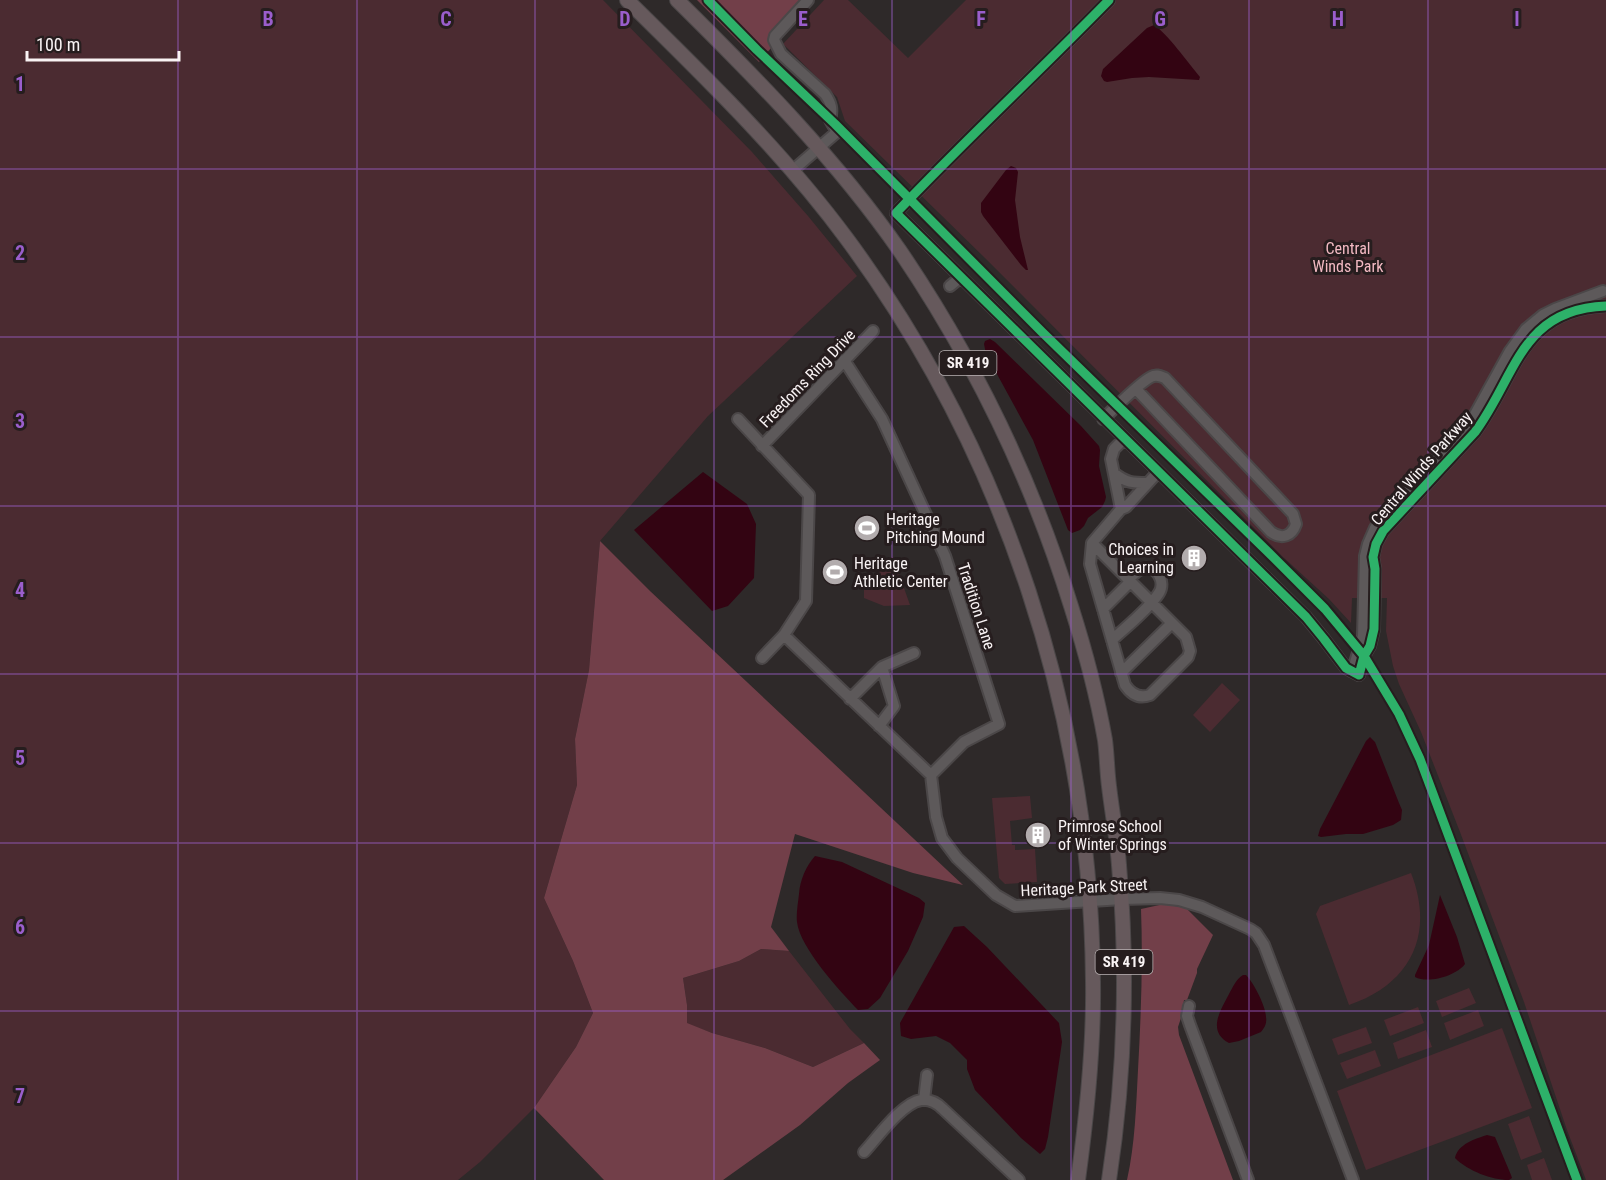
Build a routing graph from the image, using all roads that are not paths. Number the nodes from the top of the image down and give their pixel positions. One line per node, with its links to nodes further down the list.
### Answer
1 (627, 0): 6 (main road, SR 419)
2 (677, 0): 5 (main road, SR 419)
3 (808, 0): 5 (street)
4 (1109, 0): 7 (street)
5 (819, 147): 6 (street); 37 (main road, SR 419)
6 (792, 171): 38 (main road, SR 419)
7 (961, 277): 8 (street); 15 (street)
8 (950, 286)
9 (1605, 292): 33 (street, Central Winds Parkway)
10 (1606, 306): 33 (street, Central Winds Parkway)
11 (873, 330): 12 (street, Freedoms Ring Drive)
12 (844, 360): 17 (street, Freedoms Ring Drive); 36 (street, Tradition Lane)
13 (1136, 389): 13 (street); 15 (street)
14 (738, 419): 17 (street)
15 (1103, 419): 16 (street)
16 (1124, 439): 18 (street); 19 (street)
17 (762, 446): 27 (street)
18 (1158, 472): 20 (street); 33 (street)
19 (1114, 473): 20 (street); 21 (street)
20 (1148, 483): 21 (street)
21 (1121, 509): 22 (street)
22 (1092, 543): 23 (street); 25 (street)
23 (1129, 581): 24 (street); 24 (street); 25 (street)
24 (1151, 603): 26 (street); 28 (street)
25 (1103, 609): 28 (street)
26 (1172, 623): 32 (street); 32 (street)
27 (784, 635): 30 (street); 34 (street)
28 (1112, 640): 32 (street)
29 (914, 653): 31 (street)
30 (762, 658)
31 (882, 668): 34 (street); 35 (street)
32 (1121, 673)
33 (1355, 673)
34 (850, 699): 35 (street)
35 (879, 726): 36 (street)
36 (931, 775): 38 (street, Heritage Park Street)
37 (1122, 899): 38 (street, Heritage Park Street); 45 (main road, SR 419); 47 (street, Heritage Park Street)
38 (1090, 901): 44 (main road, SR 419)
39 (1189, 1006): 46 (street)
40 (927, 1075): 41 (street)
41 (924, 1100): 42 (street); 43 (street)
42 (864, 1152)
43 (1019, 1180)
44 (1078, 1180)
45 (1109, 1180)
46 (1248, 1180)
47 (1353, 1180)

